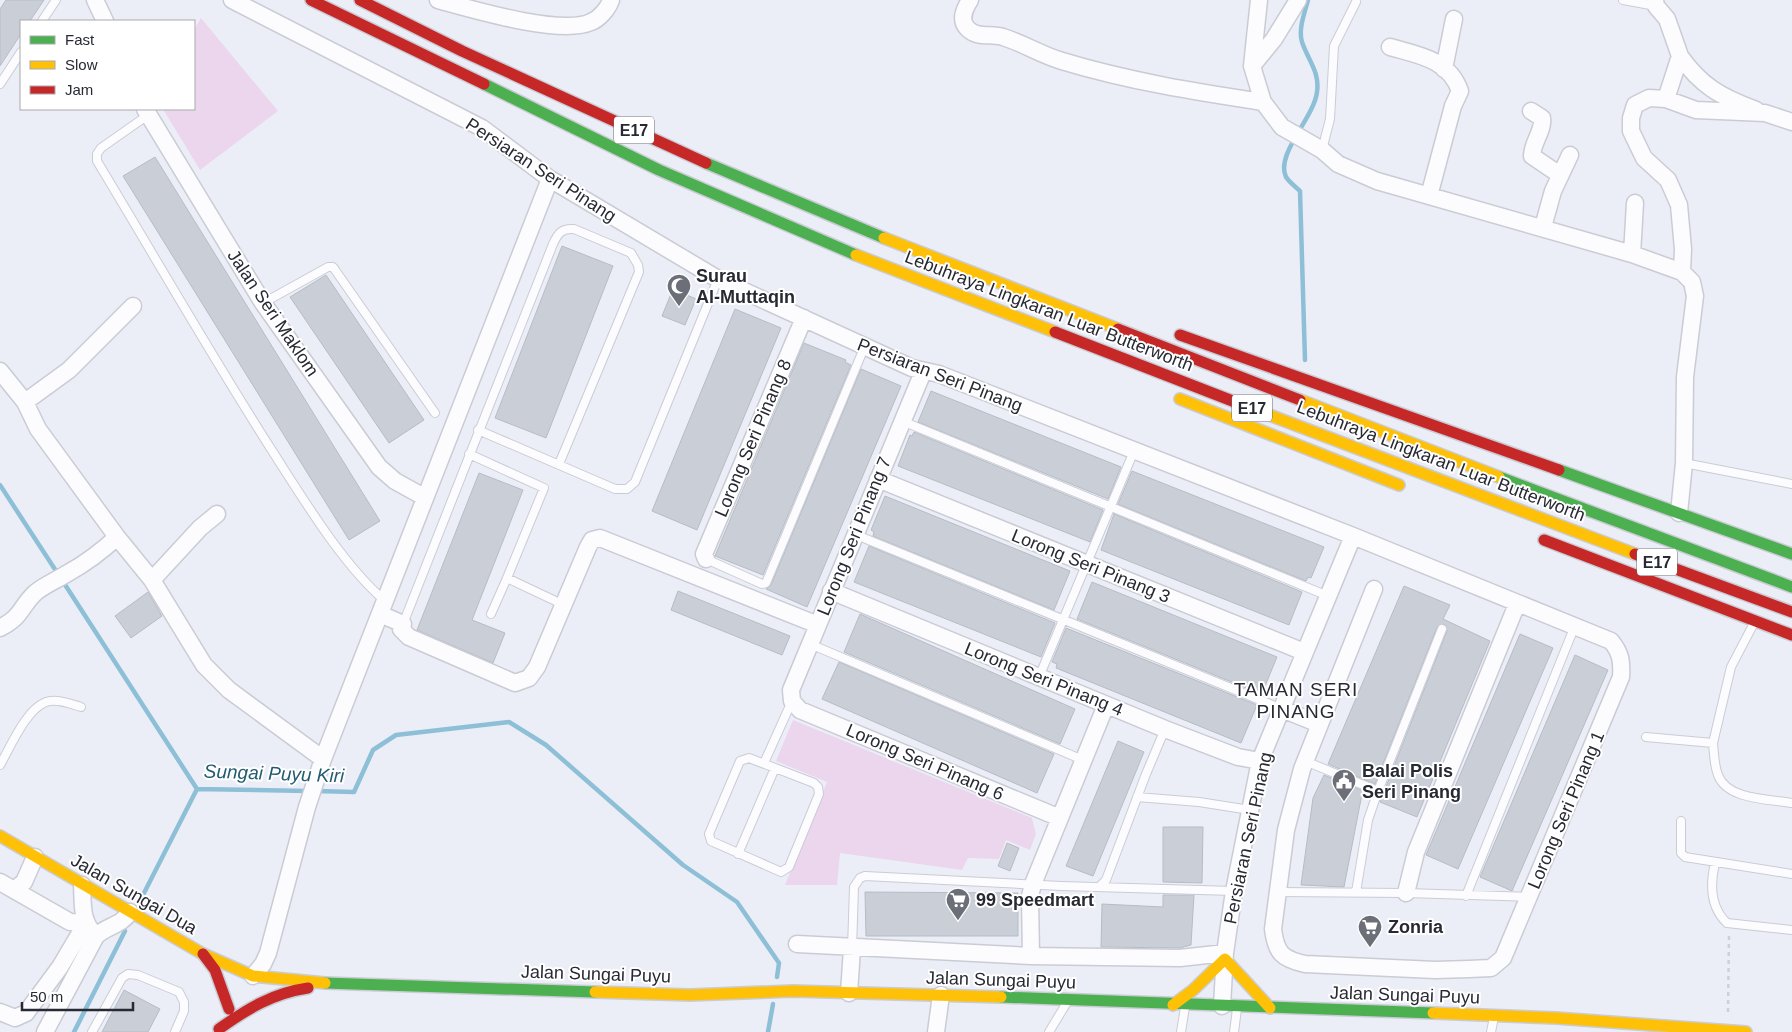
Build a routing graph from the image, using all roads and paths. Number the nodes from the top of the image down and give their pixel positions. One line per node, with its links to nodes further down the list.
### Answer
1 (56, 0): 15 (lane)
2 (95, 0): 16 (street)
3 (232, 0): 32 (street, Persiaran Seri Pinang)
4 (311, 0): 42 (main road, Lebuhraya Lingkaran Luar Butterworth / E17)
5 (360, 0): 39 (main road, Lebuhraya Lingkaran Luar Butterworth / E17)
6 (438, 0): 7 (street)
7 (611, 0)
8 (970, 0): 24 (street)
9 (1259, 0): 20 (street)
10 (1298, 0): 20 (street)
11 (1623, 0): 13 (lane)
12 (1356, 2): 29 (lane)
13 (1656, 3): 19 (street)
14 (1454, 18): 21 (street)
15 (43, 20)
16 (105, 20)
17 (1390, 47): 21 (street)
18 (20, 54): 22 (lane)
19 (1680, 56): 23 (street); 27 (street)
20 (1252, 66): 24 (street)
21 (1444, 69): 33 (street)
22 (0, 84)
23 (1666, 99): 27 (street); 37 (street)
24 (1263, 102): 29 (street)
25 (1532, 110): 31 (street)
26 (146, 112): 41 (street, Jalan Seri Maklom); 83 (lane)
27 (1765, 113): 28 (street)
28 (1792, 122)
29 (1319, 148): 33 (street)
30 (1570, 154): 31 (street)
31 (1560, 175): 35 (street)
32 (550, 179): 38 (street, Persiaran Seri Pinang); 62 (street)
33 (1429, 196): 35 (street)
34 (1635, 203): 36 (street)
35 (1543, 227): 36 (street)
36 (1632, 254): 37 (street)
37 (1682, 272): 57 (street)
38 (718, 279): 44 (street, Persiaran Seri Pinang); 58 (lane)
39 (989, 280): 40 (main road); 77 (main road, Lebuhraya Lingkaran Luar Butterworth / E17)
40 (1073, 299)
41 (262, 303): 52 (lane); 62 (street, Jalan Seri Maklom)
42 (982, 303): 46 (main road); 84 (main road, Lebuhraya Lingkaran Luar Butterworth / E17)
43 (133, 306): 51 (street)
44 (804, 318): 47 (street, Persiaran Seri Pinang); 73 (street, Lorong Seri Pinang 8)
45 (1166, 330): 64 (main road)
46 (1046, 341)
47 (864, 348): 49 (street, Persiaran Seri Pinang); 73 (lane)
48 (0, 371): 51 (street)
49 (922, 372): 53 (street, Lorong Seri Pinang 7); 55 (street, Persiaran Seri Pinang)
50 (1172, 396): 61 (main road)
51 (25, 402): 69 (street)
52 (435, 413)
53 (902, 421): 59 (street, Lorong Seri Pinang 7); 63 (lane)
54 (478, 430): 56 (lane); 58 (lane); 58 (lane)
55 (1134, 451): 63 (lane); 67 (street, Persiaran Seri Pinang)
56 (469, 454): 75 (lane); 88 (lane)
57 (1684, 463): 60 (lane); 64 (street)
58 (559, 464)
59 (878, 479): 66 (street, Lorong Seri Pinang 7); 74 (street, Lorong Seri Pinang 3)
60 (1792, 484)
61 (1412, 490)
62 (424, 497): 83 (street)
63 (1110, 508): 74 (lane); 80 (lane)
64 (1679, 513): 70 (main road)
65 (217, 514): 76 (street)
66 (854, 534): 79 (street, Lorong Seri Pinang 7); 86 (lane)
67 (1353, 536): 80 (street, Persiaran Seri Pinang); 82 (street, Persiaran Seri Pinang)
68 (1533, 536): 87 (main road)
69 (117, 537): 76 (street); 90 (street)
70 (1760, 542): 71 (main road); 72 (main road)
71 (1792, 546)
72 (1792, 554)
73 (706, 559)
74 (1086, 564): 86 (lane); 95 (street, Lorong Seri Pinang 3)
75 (506, 578): 81 (lane); 85 (lane)
76 (152, 580): 110 (street)
77 (1792, 587)
78 (1374, 590): 102 (street)
79 (831, 591): 89 (street, Lorong Seri Pinang 7); 97 (street, Lorong Seri Pinang 4)
80 (1328, 596): 95 (street, Persiaran Seri Pinang)
81 (564, 604): 88 (street); 89 (street)
82 (1517, 604): 91 (street, Persiaran Seri Pinang); 131 (street)
83 (382, 607): 88 (street); 110 (street)
84 (1792, 612)
85 (491, 614)
86 (1062, 620): 97 (lane); 101 (lane)
87 (1755, 621): 93 (main road); 105 (lane)
88 (403, 624)
89 (818, 625): 94 (street, Lorong Seri Pinang 7)
90 (0, 628)
91 (1574, 628): 96 (street, Persiaran Seri Pinang); 132 (lane)
92 (1442, 629): 113 (lane)
93 (1786, 631)
94 (810, 644): 98 (street, Lorong Seri Pinang 7); 106 (lane)
95 (1304, 652): 101 (street, Persiaran Seri Pinang)
96 (1622, 661): 133 (street, Lorong Seri Pinang 1)
97 (1039, 677): 99 (street, Lorong Seri Pinang 4)
98 (792, 701): 109 (lane); 117 (street, Lorong Seri Pinang 6)
99 (1106, 705): 103 (street, Lorong Seri Pinang 4); 106 (street)
100 (81, 707): 111 (lane)
101 (1282, 709): 102 (street); 107 (street, Persiaran Seri Pinang)
102 (1319, 724): 108 (street)
103 (1165, 729): 107 (street, Lorong Seri Pinang 4); 114 (lane)
104 (1646, 737): 105 (lane)
105 (1712, 743): 115 (lane)
106 (1083, 760): 117 (street)
107 (1260, 761): 116 (street, Persiaran Seri Pinang)
108 (1305, 761): 113 (lane); 129 (street)
109 (764, 763): 112 (lane); 120 (lane)
110 (321, 764): 143 (street)
111 (0, 766)
112 (775, 768): 120 (lane); 120 (lane)
113 (1378, 791): 130 (lane)
114 (1137, 797): 116 (lane); 127 (lane)
115 (1792, 803)
116 (1250, 810): 128 (street, Persiaran Seri Pinang)
117 (1060, 818): 124 (street)
118 (1681, 820): 122 (lane)
119 (0, 836): 121 (main road, Jalan Sungai Dua)
120 (738, 854)
121 (36, 857): 125 (main road, Jalan Sungai Dua); 126 (street)
122 (1715, 863): 123 (lane); 135 (lane)
123 (1792, 874)
124 (1033, 884): 127 (lane); 139 (lane); 141 (street)
125 (82, 885): 134 (main road, Jalan Sungai Dua); 136 (street)
126 (7, 886): 136 (street)
127 (1099, 887): 128 (lane)
128 (1234, 891): 142 (street, Persiaran Seri Pinang)
129 (1277, 892): 130 (lane); 133 (street, Lorong Seri Pinang 1)
130 (1356, 892): 131 (lane)
131 (1406, 893): 132 (lane)
132 (1466, 896): 133 (lane)
133 (1530, 897)
134 (130, 912): 136 (street); 140 (main road, Jalan Sungai Dua)
135 (1727, 923): 137 (lane); 157 (path)
136 (91, 929): 154 (street); 158 (street)
137 (1792, 930)
138 (797, 944): 139 (street)
139 (852, 948): 141 (street); 145 (street)
140 (203, 954): 143 (main road, Jalan Sungai Dua); 153 (main road)
141 (1031, 956): 142 (street)
142 (1225, 956): 149 (main road); 151 (street, Persiaran Seri Pinang); 152 (main road)
143 (251, 980): 144 (main road, Jalan Sungai Puyu)
144 (351, 985): 145 (main road, Jalan Sungai Puyu); 156 (main road)
145 (849, 993): 146 (main road, Jalan Sungai Puyu)
146 (940, 994): 148 (main road, Jalan Sungai Puyu); 161 (street)
147 (239, 996): 153 (main road)
148 (1069, 1000): 149 (main road, Jalan Sungai Puyu); 162 (lane)
149 (1173, 1005): 150 (main road, Jalan Sungai Puyu)
150 (1186, 1005): 151 (main road, Jalan Sungai Puyu); 163 (lane)
151 (1229, 1006): 152 (main road, Jalan Sungai Puyu); 164 (lane)
152 (1270, 1008): 155 (main road, Jalan Sungai Puyu)
153 (229, 1009): 156 (main road)
154 (0, 1012)
155 (1495, 1016): 157 (main road, Jalan Sungai Puyu); 165 (lane)
156 (218, 1030)
157 (1727, 1031): 166 (main road, Jalan Sungai Puyu)
158 (45, 1032)
159 (92, 1032): 160 (lane)
160 (175, 1032)
161 (936, 1032)
162 (1049, 1032)
163 (1181, 1032)
164 (1234, 1032)
165 (1491, 1032)
166 (1746, 1032)

